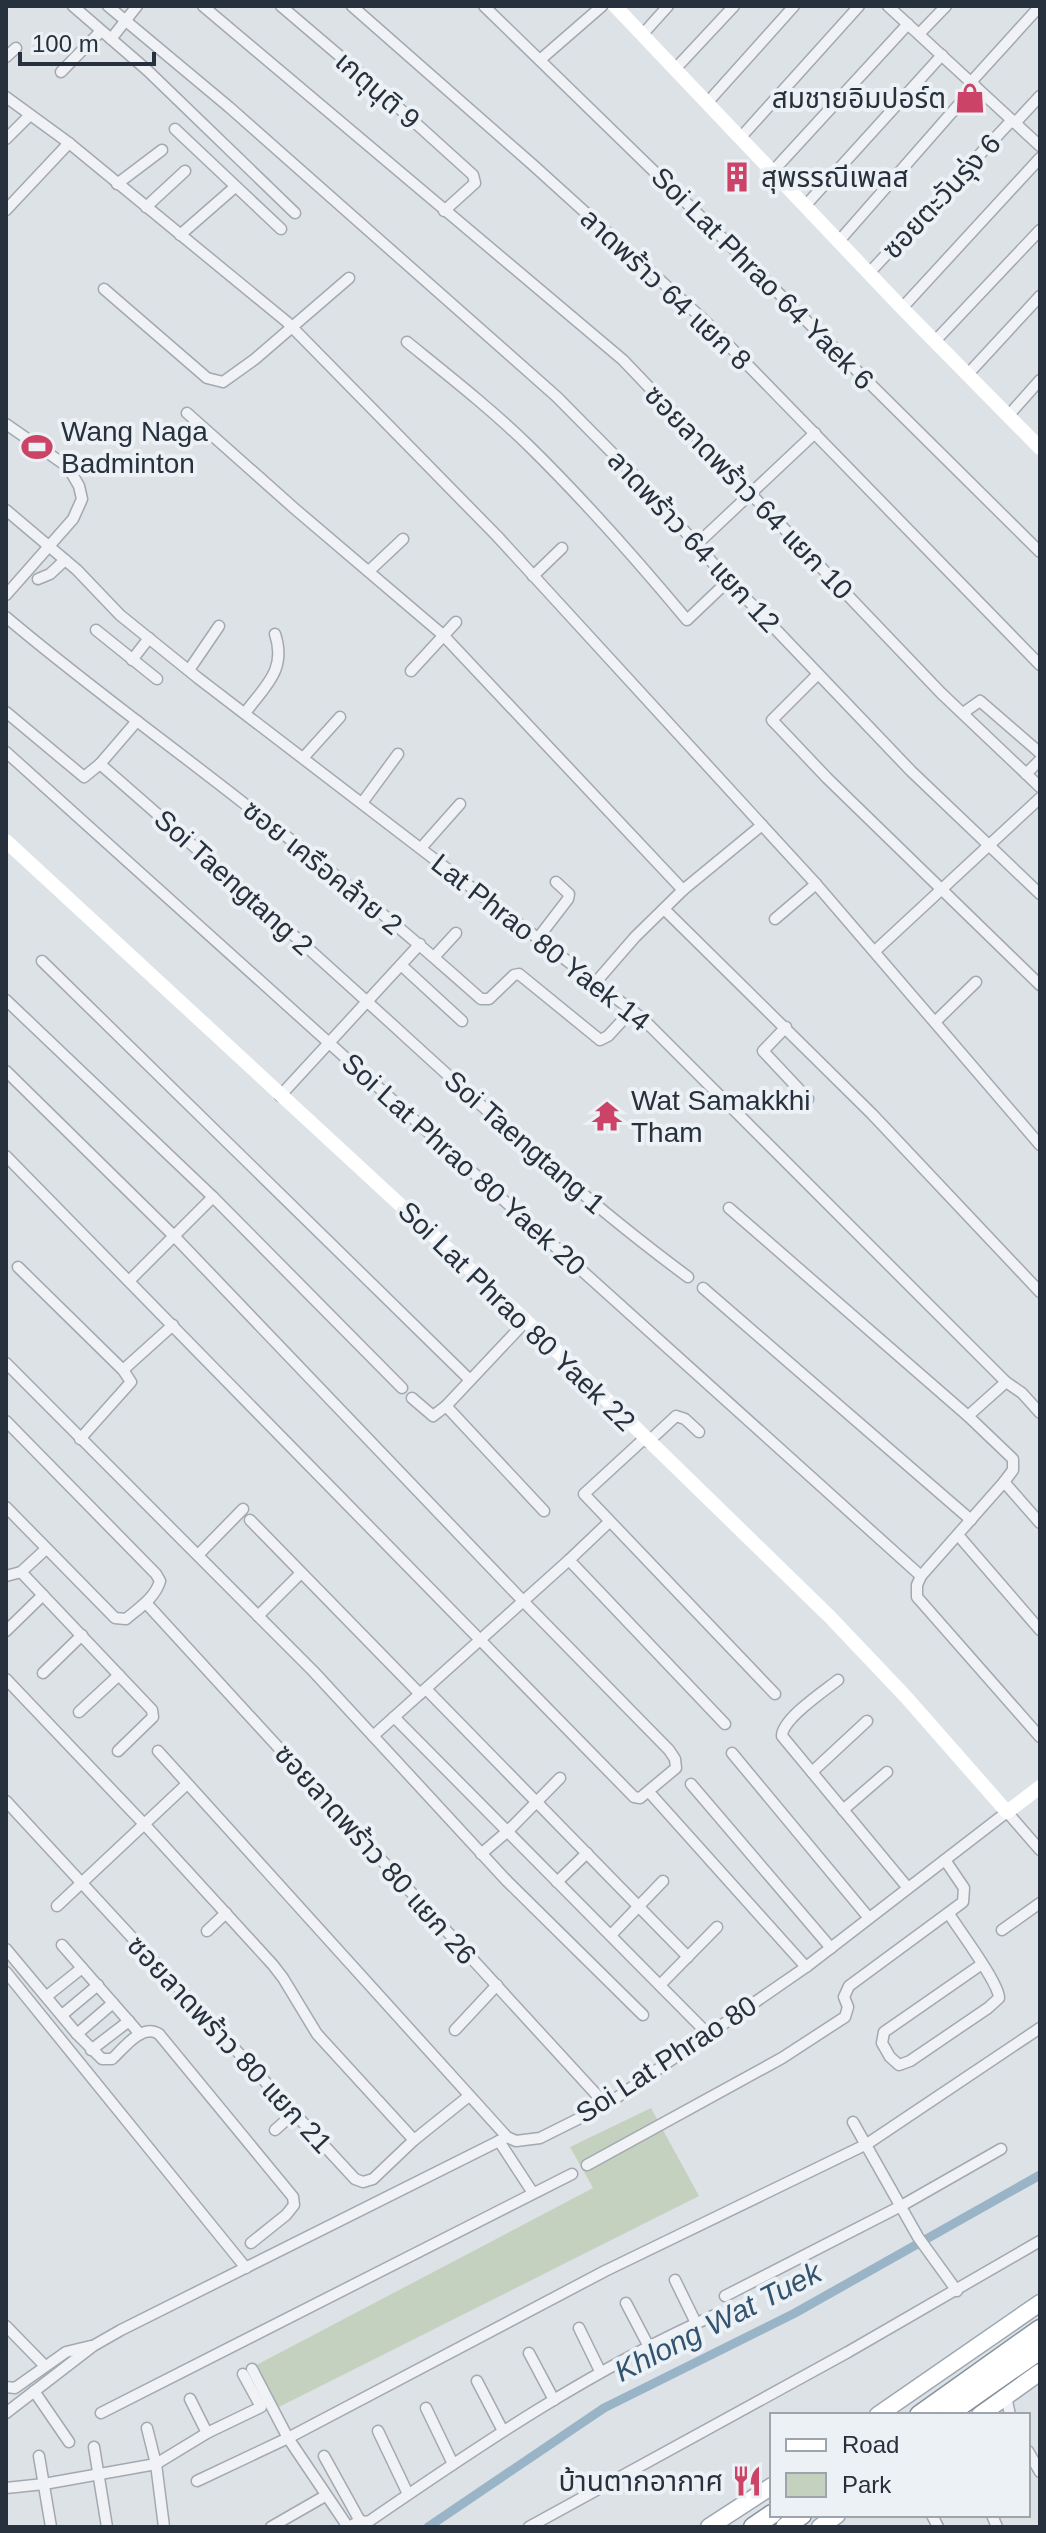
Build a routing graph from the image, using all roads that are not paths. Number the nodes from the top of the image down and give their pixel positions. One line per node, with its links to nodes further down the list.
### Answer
1 (73, 6): 19 (street)
2 (108, 6): 17 (street, ลาดพร้าว 64 แยก 12)
3 (137, 6): 17 (street)
4 (203, 6): 49 (street, ซอยลาดพร้าว 64 แยก 10)
5 (281, 6): 49 (street, เกตุนุติ 9)
6 (352, 6): 68 (street, ลาดพร้าว 64 แยก 8)
7 (484, 6): 26 (street, Soi Lat Phrao 64 Yaek 6)
8 (602, 6): 26 (street)
9 (615, 6): 21 (street)
10 (668, 6): 21 (street)
11 (734, 6): 27 (street)
12 (794, 6): 32 (street)
13 (859, 6): 36 (street)
14 (888, 6): 18 (street)
15 (946, 6): 20 (street)
16 (1040, 6): 29 (street)
17 (125, 21): 22 (street); 73 (street, ลาดพร้าว 64 แยก 12)
18 (908, 24): 20 (street); 43 (street)
19 (101, 31): 22 (street); 28 (street)
20 (919, 34): 24 (street)
21 (642, 35): 27 (street)
22 (111, 39): 50 (street)
23 (16, 48): 25 (street)
24 (942, 55): 29 (street); 46 (street)
25 (6, 57)
26 (541, 59): 76 (street, Soi Lat Phrao 64 Yaek 6)
27 (676, 68): 32 (street)
28 (61, 72)
29 (973, 84): 34 (street); 54 (street)
30 (1040, 96): 34 (street, ซอยตะวันรุ่ง 6)
31 (6, 97): 33 (street)
32 (707, 103): 36 (street)
33 (30, 115): 37 (street); 38 (street)
34 (1013, 121): 39 (street); 55 (street, ซอยตะวันรุ่ง 6)
35 (175, 129): 45 (street)
36 (741, 137): 43 (street)
37 (6, 139)
38 (69, 143): 44 (street); 48 (street)
39 (1040, 146)
40 (162, 150): 44 (street)
41 (1040, 158): 59 (street)
42 (185, 171): 47 (street)
43 (773, 171): 46 (street)
44 (117, 184): 47 (street)
45 (235, 187): 51 (street); 53 (street)
46 (805, 206): 54 (street)
47 (146, 207): 53 (street)
48 (6, 210)
49 (444, 211): 70 (street, ซอยลาดพร้าว 64 แยก 10)
50 (295, 213)
51 (281, 229)
52 (1040, 230): 61 (street)
53 (180, 235): 60 (street)
54 (839, 241): 55 (street)
55 (870, 272): 59 (street)
56 (349, 278): 60 (street)
57 (104, 289): 60 (street)
58 (1040, 296): 63 (street)
59 (902, 308): 61 (street)
60 (291, 327): 79 (street)
61 (935, 341): 63 (street)
62 (407, 342): 81 (street)
63 (968, 374): 66 (street)
64 (1040, 380): 66 (street)
65 (187, 413): 78 (street)
66 (1008, 416): 69 (street)
67 (6, 424): 74 (street)
68 (815, 433): 70 (street); 91 (street, ลาดพร้าว 64 แยก 8)
69 (1040, 448)
70 (750, 494): 73 (street); 98 (street, ซอยลาดพร้าว 64 แยก 10)
71 (6, 510): 74 (street, Lat Phrao 80 Yaek 14)
72 (403, 539): 78 (street)
73 (696, 545): 81 (street, ลาดพร้าว 64 แยก 12)
74 (50, 547): 77 (street, Lat Phrao 80 Yaek 14); 82 (street)
75 (562, 548): 79 (street)
76 (1040, 552)
77 (65, 560): 80 (street); 89 (street, Lat Phrao 80 Yaek 14)
78 (369, 571): 88 (street)
79 (533, 576): 112 (street)
80 (38, 579)
81 (729, 580): 94 (street, ลาดพร้าว 64 แยก 12)
82 (6, 595)
83 (6, 617): 100 (street, ซอย เครือคล้าย 2)
84 (456, 622): 88 (street)
85 (219, 626): 92 (street)
86 (96, 630): 90 (street)
87 (275, 634): 97 (street)
88 (443, 635): 93 (street); 118 (street)
89 (149, 638): 90 (street); 92 (street, Lat Phrao 80 Yaek 14)
90 (132, 660): 95 (street)
91 (1040, 665)
92 (189, 670): 97 (street, Lat Phrao 80 Yaek 14)
93 (411, 671)
94 (818, 674): 114 (street, ลาดพร้าว 64 แยก 12); 119 (street)
95 (157, 679)
96 (6, 712): 106 (street)
97 (245, 713): 104 (street, Lat Phrao 80 Yaek 14)
98 (963, 713): 102 (street); 107 (street, ซอยลาดพร้าว 64 แยก 10)
99 (340, 717): 104 (street)
100 (137, 721): 106 (street); 125 (street, ซอย เครือคล้าย 2)
101 (6, 752): 139 (street, Soi Lat Phrao 80 Yaek 20)
102 (1040, 753)
103 (398, 754): 110 (street)
104 (303, 758): 110 (street, Lat Phrao 80 Yaek 14)
105 (1040, 760): 107 (street)
106 (100, 764): 134 (street, Soi Taengtang 2)
107 (1026, 774): 108 (street, ซอยลาดพร้าว 64 แยก 10)
108 (1040, 787)
109 (1040, 798): 114 (street)
110 (362, 803): 115 (street, Lat Phrao 80 Yaek 14)
111 (460, 804): 115 (street)
112 (762, 825): 117 (street); 118 (street)
113 (6, 841): 141 (street, Soi Lat Phrao 80 Yaek 22)
114 (989, 846): 119 (street); 120 (street, ลาดพร้าว 64 แยก 12)
115 (421, 848): 124 (street, Lat Phrao 80 Yaek 14)
116 (556, 882): 124 (street)
117 (816, 884): 122 (street); 126 (street)
118 (683, 890): 121 (street)
119 (941, 890): 126 (street); 132 (street)
120 (1040, 894)
121 (664, 909): 130 (street); 138 (street)
122 (775, 919)
123 (456, 933): 127 (street)
124 (538, 938): 130 (street, Lat Phrao 80 Yaek 14)
125 (420, 944): 127 (street, ซอย เครือคล้าย 2); 129 (street)
126 (875, 951): 137 (street)
127 (434, 957): 135 (street, ซอย เครือคล้าย 2)
128 (42, 961): 157 (street)
129 (401, 965): 134 (street); 136 (street)
130 (596, 982): 135 (street, Lat Phrao 80 Yaek 14)
131 (976, 982): 137 (street)
132 (1040, 985)
133 (6, 1000): 145 (street)
134 (367, 1002): 139 (street); 149 (street, Soi Taengtang 1)
135 (632, 1010): 158 (street, Lat Phrao 80 Yaek 14)
136 (462, 1021)
137 (935, 1022): 143 (street)
138 (786, 1027): 142 (street); 152 (street)
139 (330, 1043): 141 (street); 183 (street, Soi Lat Phrao 80 Yaek 20)
140 (6, 1071): 147 (street)
141 (280, 1096): 153 (street, Soi Lat Phrao 80 Yaek 22)
142 (808, 1099)
143 (1040, 1145)
144 (6, 1156): 150 (street)
145 (213, 1197): 147 (street); 159 (street)
146 (729, 1208): 163 (street)
147 (174, 1236): 150 (street); 185 (street)
148 (18, 1267): 156 (street)
149 (688, 1277)
150 (129, 1281): 154 (street)
151 (703, 1288): 173 (street)
152 (1040, 1292)
153 (526, 1321): 157 (street); 167 (street, Soi Lat Phrao 80 Yaek 22)
154 (173, 1325): 156 (street); 191 (street)
155 (6, 1363): 166 (street)
156 (123, 1370): 166 (street)
157 (470, 1380): 161 (street)
158 (1006, 1382): 162 (street, Lat Phrao 80 Yaek 14); 163 (street)
159 (402, 1388)
160 (412, 1398): 161 (street)
161 (446, 1406): 171 (street)
162 (1040, 1413)
163 (968, 1416): 168 (street)
164 (6, 1421): 186 (street)
165 (699, 1432): 167 (street)
166 (80, 1439): 178 (street)
167 (646, 1440): 174 (street); 217 (street, Soi Lat Phrao 80 Yaek 22)
168 (1004, 1482): 173 (street); 175 (street)
169 (6, 1507): 177 (street)
170 (243, 1509): 178 (street)
171 (544, 1511)
172 (250, 1520): 181 (street)
173 (971, 1520): 176 (street)
174 (609, 1522): 179 (street); 197 (street)
175 (1040, 1523)
176 (958, 1535): 183 (street); 188 (street)
177 (46, 1549): 180 (street); 186 (street)
178 (198, 1555): 187 (street)
179 (569, 1560): 185 (street); 201 (street)
180 (21, 1572): 182 (street); 184 (street)
181 (301, 1573): 187 (street); 196 (street)
182 (6, 1576)
183 (921, 1576): 203 (street)
184 (43, 1595): 189 (street); 190 (street)
185 (523, 1601): 191 (street); 213 (street)
186 (146, 1603): 247 (street, ซอยลาดพร้าว 80 แยก 26)
187 (258, 1616): 202 (street)
188 (1040, 1630)
189 (6, 1631)
190 (82, 1635): 192 (street); 193 (street)
191 (479, 1640): 196 (street); 213 (street)
192 (43, 1673)
193 (119, 1675): 198 (street); 204 (street)
194 (6, 1679): 218 (street)
195 (838, 1680): 207 (street)
196 (423, 1691): 199 (street); 215 (street)
197 (775, 1694)
198 (79, 1712)
199 (394, 1717): 202 (street); 219 (street)
200 (867, 1721): 207 (street)
201 (725, 1724)
202 (373, 1736): 222 (street)
203 (1040, 1737)
204 (118, 1751)
205 (158, 1751): 210 (street)
206 (732, 1753): 233 (street)
207 (812, 1772): 216 (street)
208 (887, 1772): 216 (street)
209 (560, 1778): 215 (street)
210 (187, 1784): 218 (street); 260 (street)
211 (691, 1784): 239 (street)
212 (1040, 1787): 217 (street, Soi Lat Phrao 80)
213 (649, 1792): 243 (street)
214 (6, 1801): 226 (street, ซอยลาดพร้าว 80 แยก 21)
215 (537, 1802): 219 (street); 221 (street)
216 (843, 1810): 227 (street)
217 (1007, 1812): 220 (street); 223 (street, Soi Lat Phrao 80)
218 (145, 1825): 226 (street); 231 (street)
219 (509, 1830): 222 (street); 225 (street)
220 (1040, 1850)
221 (587, 1853): 225 (street); 230 (street)
222 (481, 1854): 252 (street)
223 (945, 1860): 227 (street, Soi Lat Phrao 80); 232 (street)
224 (663, 1881): 230 (street)
225 (557, 1882): 237 (street)
226 (82, 1883): 229 (street); 262 (street, ซอยลาดพร้าว 80 แยก 21)
227 (908, 1888): 233 (street, Soi Lat Phrao 80)
228 (1040, 1903): 235 (street)
229 (57, 1906)
230 (640, 1906): 237 (street); 241 (street)
231 (226, 1913): 236 (street); 266 (street)
232 (949, 1914): 242 (street); 269 (street)
233 (869, 1918): 239 (street, Soi Lat Phrao 80)
234 (717, 1927): 241 (street)
235 (1002, 1930)
236 (207, 1931)
237 (611, 1935): 248 (street)
238 (62, 1945): 244 (street)
239 (831, 1948): 243 (street, Soi Lat Phrao 80)
240 (6, 1949): 249 (street)
241 (688, 1957): 248 (street)
242 (982, 1964): 242 (street)
243 (806, 1967): 258 (street, Soi Lat Phrao 80)
244 (82, 1968): 246 (street); 249 (street)
245 (6, 1972): 275 (street)
246 (98, 1985): 250 (street); 251 (street)
247 (497, 1985): 255 (street); 261 (street, ซอยลาดพร้าว 80 แยก 26)
248 (660, 1985): 258 (street)
249 (47, 1996): 251 (street)
250 (113, 2003): 253 (street); 256 (street)
251 (62, 2015): 256 (street)
252 (643, 2015)
253 (129, 2021): 257 (street); 259 (street)
254 (1040, 2028): 267 (street)
255 (455, 2030)
256 (77, 2034): 259 (street)
257 (140, 2034): 259 (street); 274 (street)
258 (708, 2034): 261 (street, Soi Lat Phrao 80)
259 (91, 2050)
260 (469, 2096): 265 (street); 266 (street, ซอยลาดพร้าว 80 แยก 21)
261 (606, 2105): 265 (street, Soi Lat Phrao 80)
262 (294, 2113): 264 (street); 266 (street, ซอยลาดพร้าว 80 แยก 21)
263 (853, 2122): 267 (street)
264 (275, 2130)
265 (503, 2139): 271 (street); 275 (street)
266 (414, 2140)
267 (867, 2144): 272 (street); 311 (street)
268 (1001, 2149): 272 (street)
269 (587, 2165)
270 (572, 2174): 271 (street)
271 (533, 2193): 301 (street)
272 (901, 2206): 277 (street); 278 (street)
273 (1040, 2241): 277 (street)
274 (251, 2243)
275 (246, 2268): 287 (street)
276 (675, 2280): 282 (street)
277 (957, 2291): 334 (street)
278 (725, 2296)
279 (626, 2303): 286 (street)
280 (1040, 2303): 302 (main road)
281 (717, 2314): 282 (street)
282 (696, 2323): 286 (street)
283 (579, 2328): 291 (street)
284 (7, 2329): 290 (street)
285 (1040, 2329): 303 (highway)
286 (648, 2345): 291 (street)
287 (93, 2346): 290 (street); 295 (street)
288 (1040, 2350): 304 (highway)
289 (529, 2353): 298 (street)
290 (45, 2366): 294 (street)
291 (600, 2371): 298 (street)
292 (1040, 2372): 296 (main road)
293 (477, 2381): 309 (street)
294 (6, 2387)
295 (34, 2391): 300 (street); 312 (street)
296 (1006, 2396): 305 (main road); 306 (street)
297 (190, 2399): 310 (street)
298 (554, 2400): 309 (street)
299 (426, 2408): 318 (street)
300 (6, 2413)
301 (101, 2413)
302 (881, 2413)
303 (922, 2413)
304 (950, 2413)
305 (983, 2413)
306 (1010, 2413)
307 (147, 2428): 317 (street)
308 (378, 2431): 325 (street)
309 (503, 2431): 318 (street)
310 (207, 2433): 311 (street); 317 (street)
311 (288, 2438): 321 (street); 326 (street)
312 (69, 2442)
313 (94, 2447): 320 (street)
314 (1030, 2454): 319 (street)
315 (39, 2456): 322 (street)
316 (324, 2456): 328 (street)
317 (156, 2464): 320 (street); 331 (street)
318 (453, 2464): 325 (street)
319 (1040, 2472)
320 (98, 2474): 322 (street); 330 (street)
321 (197, 2481)
322 (44, 2484): 324 (street); 329 (street)
323 (770, 2487): 335 (main road)
324 (6, 2488)
325 (408, 2494): 328 (street)
326 (325, 2496): 332 (street); 333 (street)
327 (770, 2515): 336 (highway)
328 (365, 2523): 333 (street)
329 (51, 2527)
330 (107, 2527)
331 (164, 2527)
332 (271, 2527)
333 (348, 2527)
334 (529, 2527)
335 (709, 2527)
336 (753, 2527)

